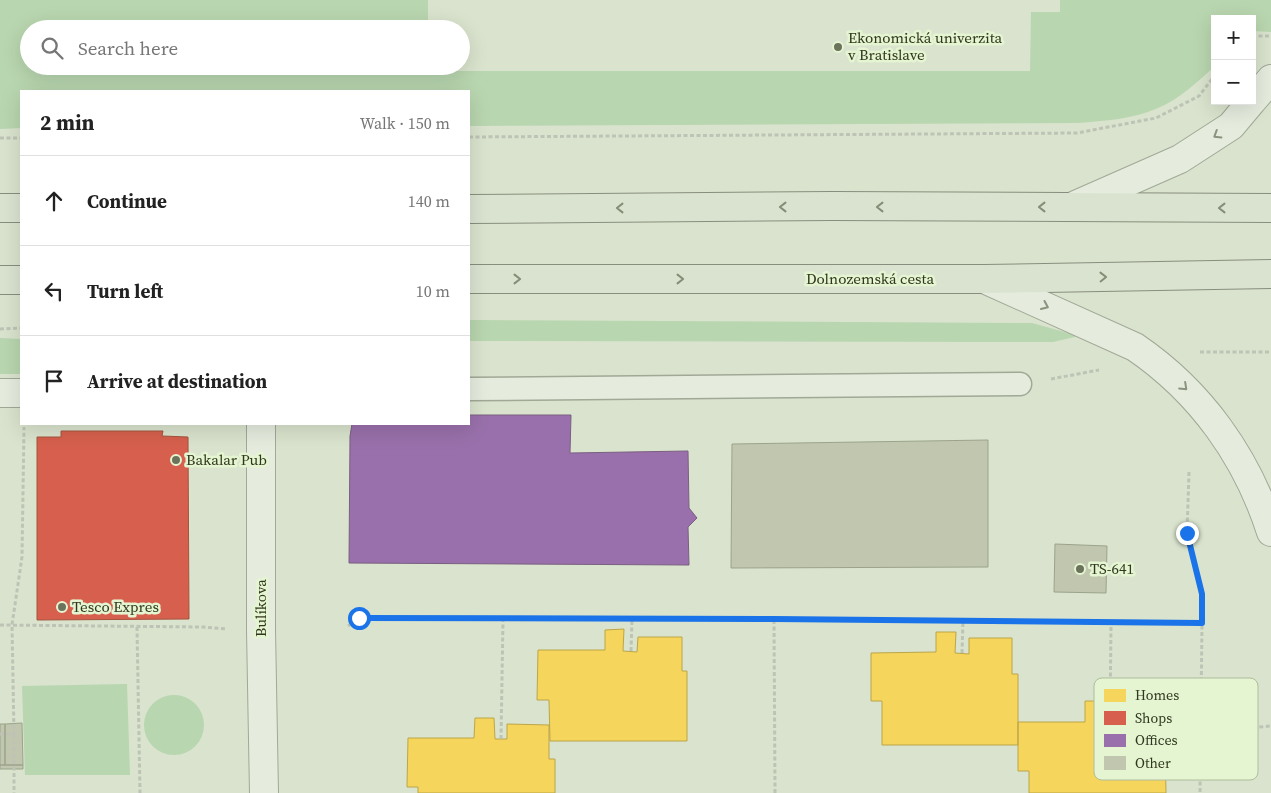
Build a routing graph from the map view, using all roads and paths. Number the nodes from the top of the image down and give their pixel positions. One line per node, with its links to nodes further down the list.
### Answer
1 (1256, 36): 2 (path)
2 (1271, 36)
3 (1271, 79): 5 (street)
4 (1211, 80): 7 (path)
5 (1256, 96)
6 (1249, 105): 10 (street, one-way to 10)
7 (470, 137)
8 (0, 138): 9 (path)
9 (20, 138)
10 (1071, 207): 13 (main road, one-way to 10); 14 (main road, one-way to 14)
11 (0, 208): 12 (main road)
12 (20, 208)
13 (1271, 208)
14 (470, 209)
15 (1271, 274): 17 (main road, Dolnozemská cesta, one-way to 15)
16 (470, 279): 17 (main road, Dolnozemská cesta, one-way to 17)
17 (984, 279): 29 (street, one-way to 29)
18 (0, 280): 19 (main road)
19 (20, 280)
20 (20, 328): 21 (path)
21 (0, 329)
22 (1020, 384): 23 (lane)
23 (470, 389)
24 (0, 393): 25 (street)
25 (20, 393)
26 (24, 425): 37 (path)
27 (261, 425): 53 (street, Bulíkova)
28 (1190, 472): 35 (path)
29 (1271, 532)
30 (503, 619): 31 (path); 38 (path); 49 (path)
31 (632, 619): 32 (path); 41 (path)
32 (774, 619): 33 (path); 54 (path)
33 (963, 621): 34 (path); 42 (path)
34 (1111, 622): 35 (path); 43 (path)
35 (1202, 623): 44 (path)
36 (0, 625): 37 (path)
37 (12, 625): 39 (path); 48 (path)
38 (348, 626)
39 (137, 627): 40 (path); 52 (path)
40 (232, 630)
41 (631, 651)
42 (962, 653)
43 (1110, 678)
44 (1201, 678)
45 (1271, 726): 46 (path)
46 (1258, 727)
47 (0, 734): 48 (path)
48 (14, 734): 51 (path)
49 (501, 739)
50 (1200, 780): 55 (path)
51 (14, 793)
52 (140, 793)
53 (264, 793)
54 (775, 793)
55 (1200, 793)

